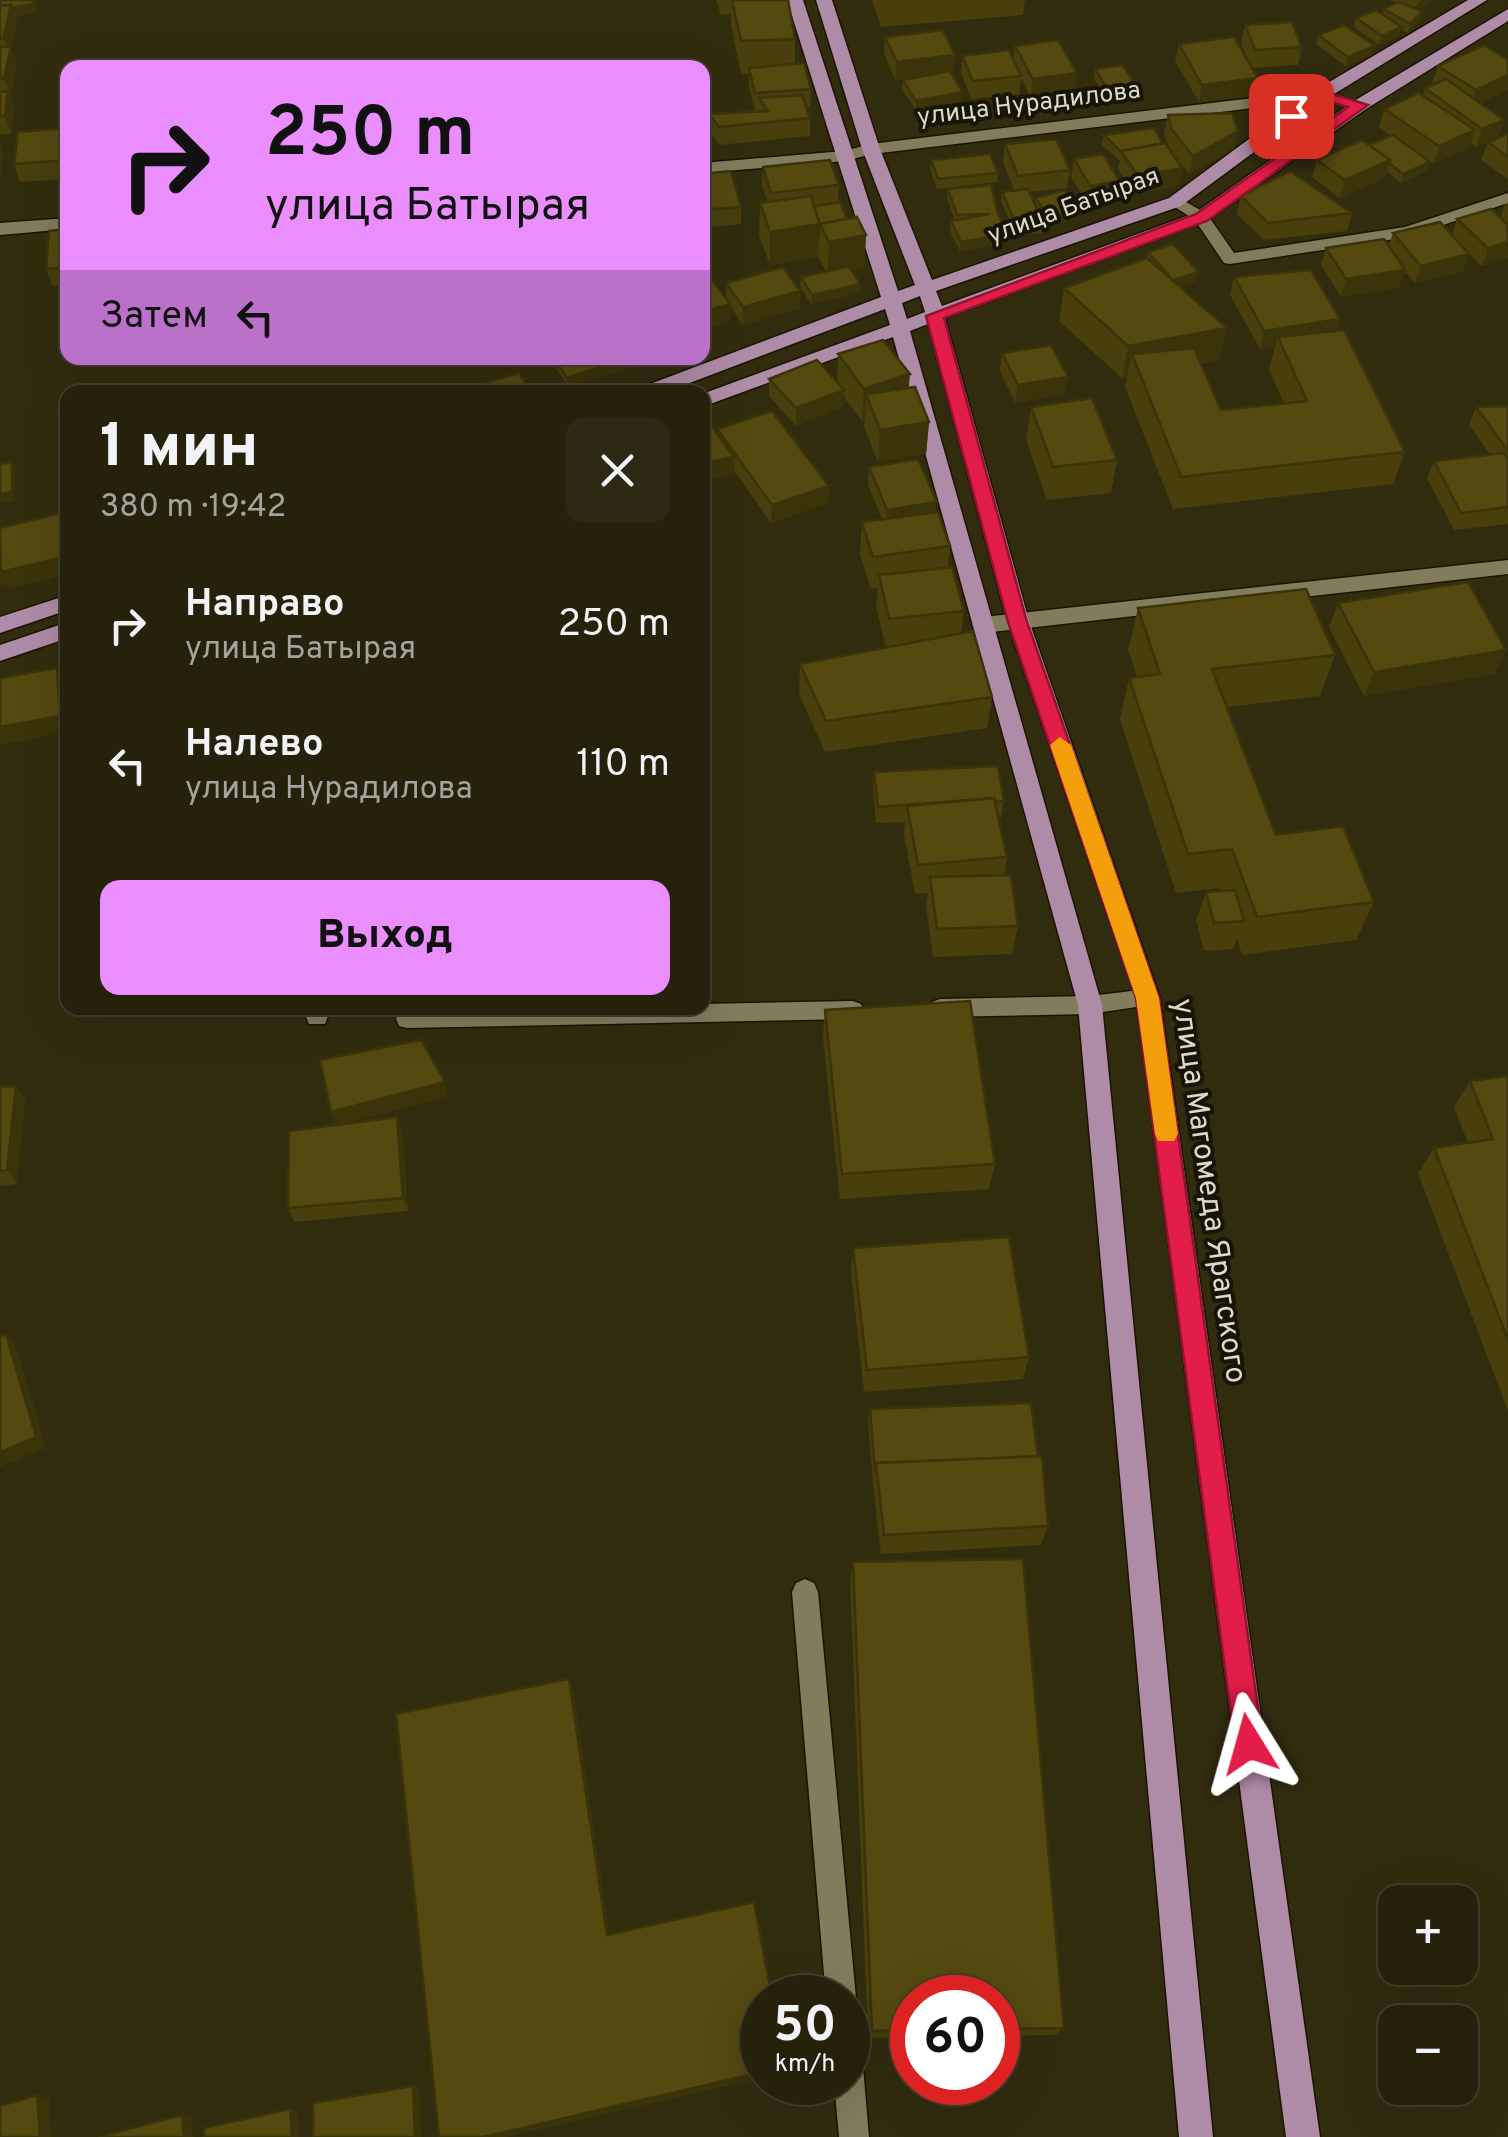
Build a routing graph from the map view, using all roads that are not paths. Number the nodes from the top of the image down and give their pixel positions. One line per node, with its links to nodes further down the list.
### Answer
1 (795, 0): 8 (main road)
2 (824, 0): 7 (main road, улица Магомеда Ярагского)
3 (1479, 0): 5 (main road, улица Батырая)
4 (1508, 14): 6 (main road, улица Батырая)
5 (1320, 95): 6 (street, улица Нурадилова); 7 (street, улица Нурадилова); 11 (main road, улица Батырая)
6 (1360, 105): 12 (main road, улица Батырая)
7 (871, 148): 8 (street, улица Нурадилова); 15 (main road, улица Магомеда Ярагского)
8 (845, 156): 9 (street, улица Нурадилова); 16 (main road)
9 (710, 167)
10 (1508, 198): 12 (lane)
11 (1175, 202): 12 (lane); 15 (main road, улица Батырая)
12 (1202, 217): 17 (main road, улица Батырая)
13 (60, 224): 14 (street)
14 (0, 229)
15 (926, 289): 16 (main road, улица Батырая); 17 (main road, улица Магомеда Ярагского)
16 (891, 300): 18 (main road); 19 (main road, улица Батырая)
17 (935, 316): 18 (main road, улица Батырая); 23 (main road, улица Магомеда Ярагского)
18 (900, 328): 20 (main road, улица Батырая); 25 (main road)
19 (667, 385)
20 (710, 397)
21 (1508, 567): 23 (street)
22 (60, 605): 24 (main road)
23 (1018, 622): 25 (street); 28 (main road, улица Магомеда Ярагского)
24 (0, 625)
25 (983, 625): 29 (main road)
26 (60, 633): 27 (main road)
27 (0, 654)
28 (1148, 998): 29 (lane); 40 (main road, улица Магомеда Ярагского)
29 (1090, 1005): 30 (lane); 39 (main road)
30 (914, 1008)
31 (875, 1009): 32 (lane)
32 (710, 1013)
33 (594, 1015): 34 (lane)
34 (407, 1019)
35 (805, 1592): 36 (lane)
36 (839, 1975)
37 (851, 2105): 38 (lane)
38 (854, 2137)
39 (1196, 2137)
40 (1302, 2137)

